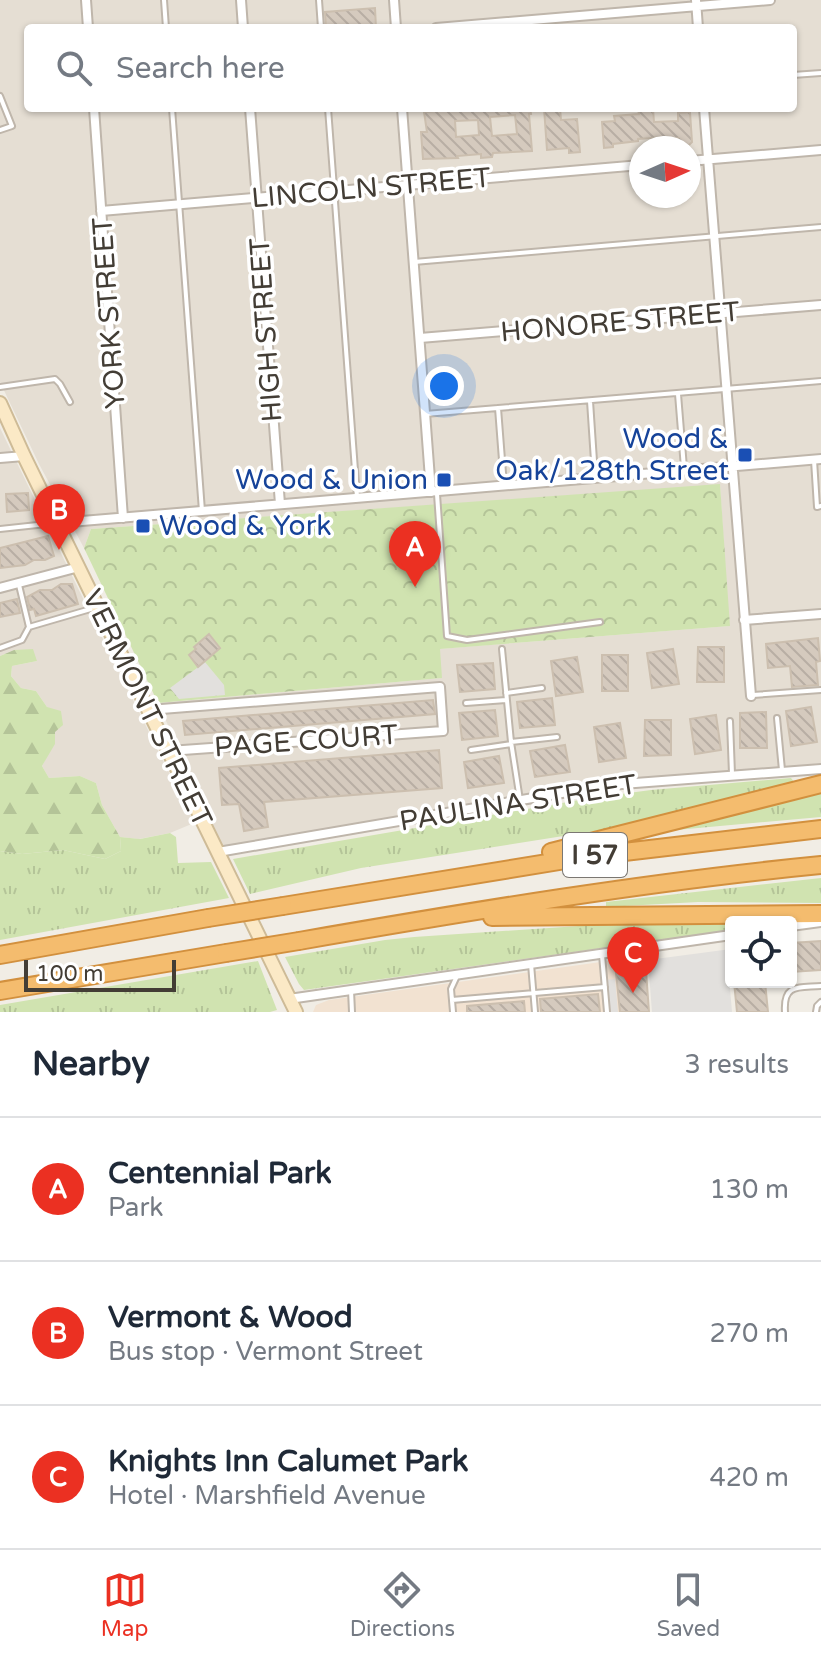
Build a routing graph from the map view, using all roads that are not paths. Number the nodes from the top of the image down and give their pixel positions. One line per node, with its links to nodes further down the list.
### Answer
1 (86, 0): 9 (street)
2 (164, 0): 10 (lane)
3 (241, 0): 11 (street)
4 (319, 0): 12 (lane)
5 (394, 0): 13 (street)
6 (770, 0): 7 (street)
7 (750, 1): 8 (street)
8 (696, 3): 14 (street); 15 (street)
9 (88, 24)
10 (166, 24)
11 (243, 24)
12 (321, 24)
13 (396, 24)
14 (478, 24)
15 (698, 24)
16 (821, 73): 17 (lane)
17 (797, 75)
18 (0, 96): 25 (lane)
19 (94, 112): 34 (street, YORK STREET)
20 (172, 112): 33 (lane)
21 (250, 112): 32 (street, HIGH STREET)
22 (328, 112): 31 (lane)
23 (402, 112): 30 (street)
24 (704, 112): 28 (street)
25 (0, 130)
26 (821, 150): 28 (street)
27 (701, 160): 28 (street)
28 (708, 160): 36 (street)
29 (629, 166): 30 (street, LINCOLN STREET)
30 (408, 185): 31 (street, LINCOLN STREET); 37 (street)
31 (334, 191): 32 (street, LINCOLN STREET); 58 (lane)
32 (256, 198): 33 (street, LINCOLN STREET); 59 (street, HIGH STREET)
33 (178, 204): 34 (street, LINCOLN STREET); 61 (lane)
34 (101, 211): 62 (street, YORK STREET)
35 (821, 227): 36 (lane)
36 (714, 236): 37 (lane); 39 (street)
37 (414, 262): 40 (street)
38 (821, 305): 39 (street, HONORE STREET)
39 (720, 313): 40 (street, HONORE STREET); 43 (street)
40 (420, 338): 49 (street)
41 (821, 381): 43 (lane)
42 (0, 387): 46 (lane)
43 (726, 390): 44 (lane); 53 (street)
44 (678, 394): 45 (lane); 54 (lane)
45 (590, 401): 48 (lane); 55 (lane)
46 (70, 402)
47 (0, 403): 50 (street, VERMONT STREET)
48 (498, 408): 49 (lane); 56 (lane)
49 (425, 414): 57 (street)
50 (24, 456): 51 (street); 63 (street, VERMONT STREET)
51 (0, 458)
52 (817, 459): 53 (street); 60 (lane)
53 (732, 467): 54 (street); 70 (street)
54 (684, 471): 55 (street)
55 (595, 478): 56 (street)
56 (504, 486): 57 (street)
57 (434, 492): 58 (street); 71 (lane)
58 (357, 498): 59 (street)
59 (280, 504): 61 (street)
60 (821, 506)
61 (202, 511): 62 (street)
62 (123, 518): 63 (street)
63 (58, 523): 64 (lane); 65 (street, VERMONT STREET)
64 (0, 529)
65 (79, 567): 66 (street); 68 (street, VERMONT STREET)
66 (19, 583): 67 (street); 72 (lane)
67 (0, 588)
68 (98, 606): 72 (lane); 81 (street, VERMONT STREET)
69 (821, 614): 70 (street)
70 (744, 620): 78 (street)
71 (600, 622)
72 (29, 627): 73 (lane)
73 (0, 648)
74 (502, 649): 77 (lane)
75 (542, 688): 77 (lane)
76 (821, 690): 78 (lane)
77 (506, 693): 79 (lane)
78 (751, 696)
79 (506, 700): 80 (lane); 85 (lane)
80 (466, 703)
81 (149, 710): 87 (street, VERMONT STREET); 87 (street, PAGE COURT)
82 (777, 718): 89 (lane)
83 (730, 721): 90 (lane)
84 (557, 737): 85 (lane)
85 (511, 743): 86 (lane); 92 (lane)
86 (471, 750)
87 (169, 751): 94 (street, VERMONT STREET)
88 (821, 769): 89 (street, PAULINA STREET)
89 (783, 772): 90 (street, PAULINA STREET)
90 (732, 776): 92 (street, PAULINA STREET)
91 (821, 784): 96 (highway)
92 (520, 800): 94 (street, PAULINA STREET)
93 (821, 829): 96 (highway, I 57)
94 (218, 852): 111 (street, VERMONT STREET)
95 (821, 865): 98 (highway, I 57)
96 (370, 891): 103 (highway, I 57, bridge)
97 (821, 914): 98 (highway)
98 (438, 917): 109 (highway, I 57, bridge)
99 (821, 922): 100 (street)
100 (797, 925)
101 (725, 936): 102 (street)
102 (602, 954): 104 (street); 107 (lane)
103 (0, 955)
104 (531, 964): 105 (street); 110 (lane)
105 (458, 975): 108 (street); 112 (lane)
106 (821, 986): 119 (lane)
107 (605, 987): 110 (lane); 118 (lane)
108 (351, 990): 111 (street); 115 (lane)
109 (0, 991)
110 (534, 993): 112 (lane); 117 (lane)
111 (289, 999): 114 (street, VERMONT STREET)
112 (452, 1000): 116 (lane)
113 (821, 1002): 120 (lane)
114 (296, 1012)
115 (352, 1012)
116 (453, 1012)
117 (535, 1012)
118 (607, 1012)
119 (785, 1012)
120 (816, 1012)

